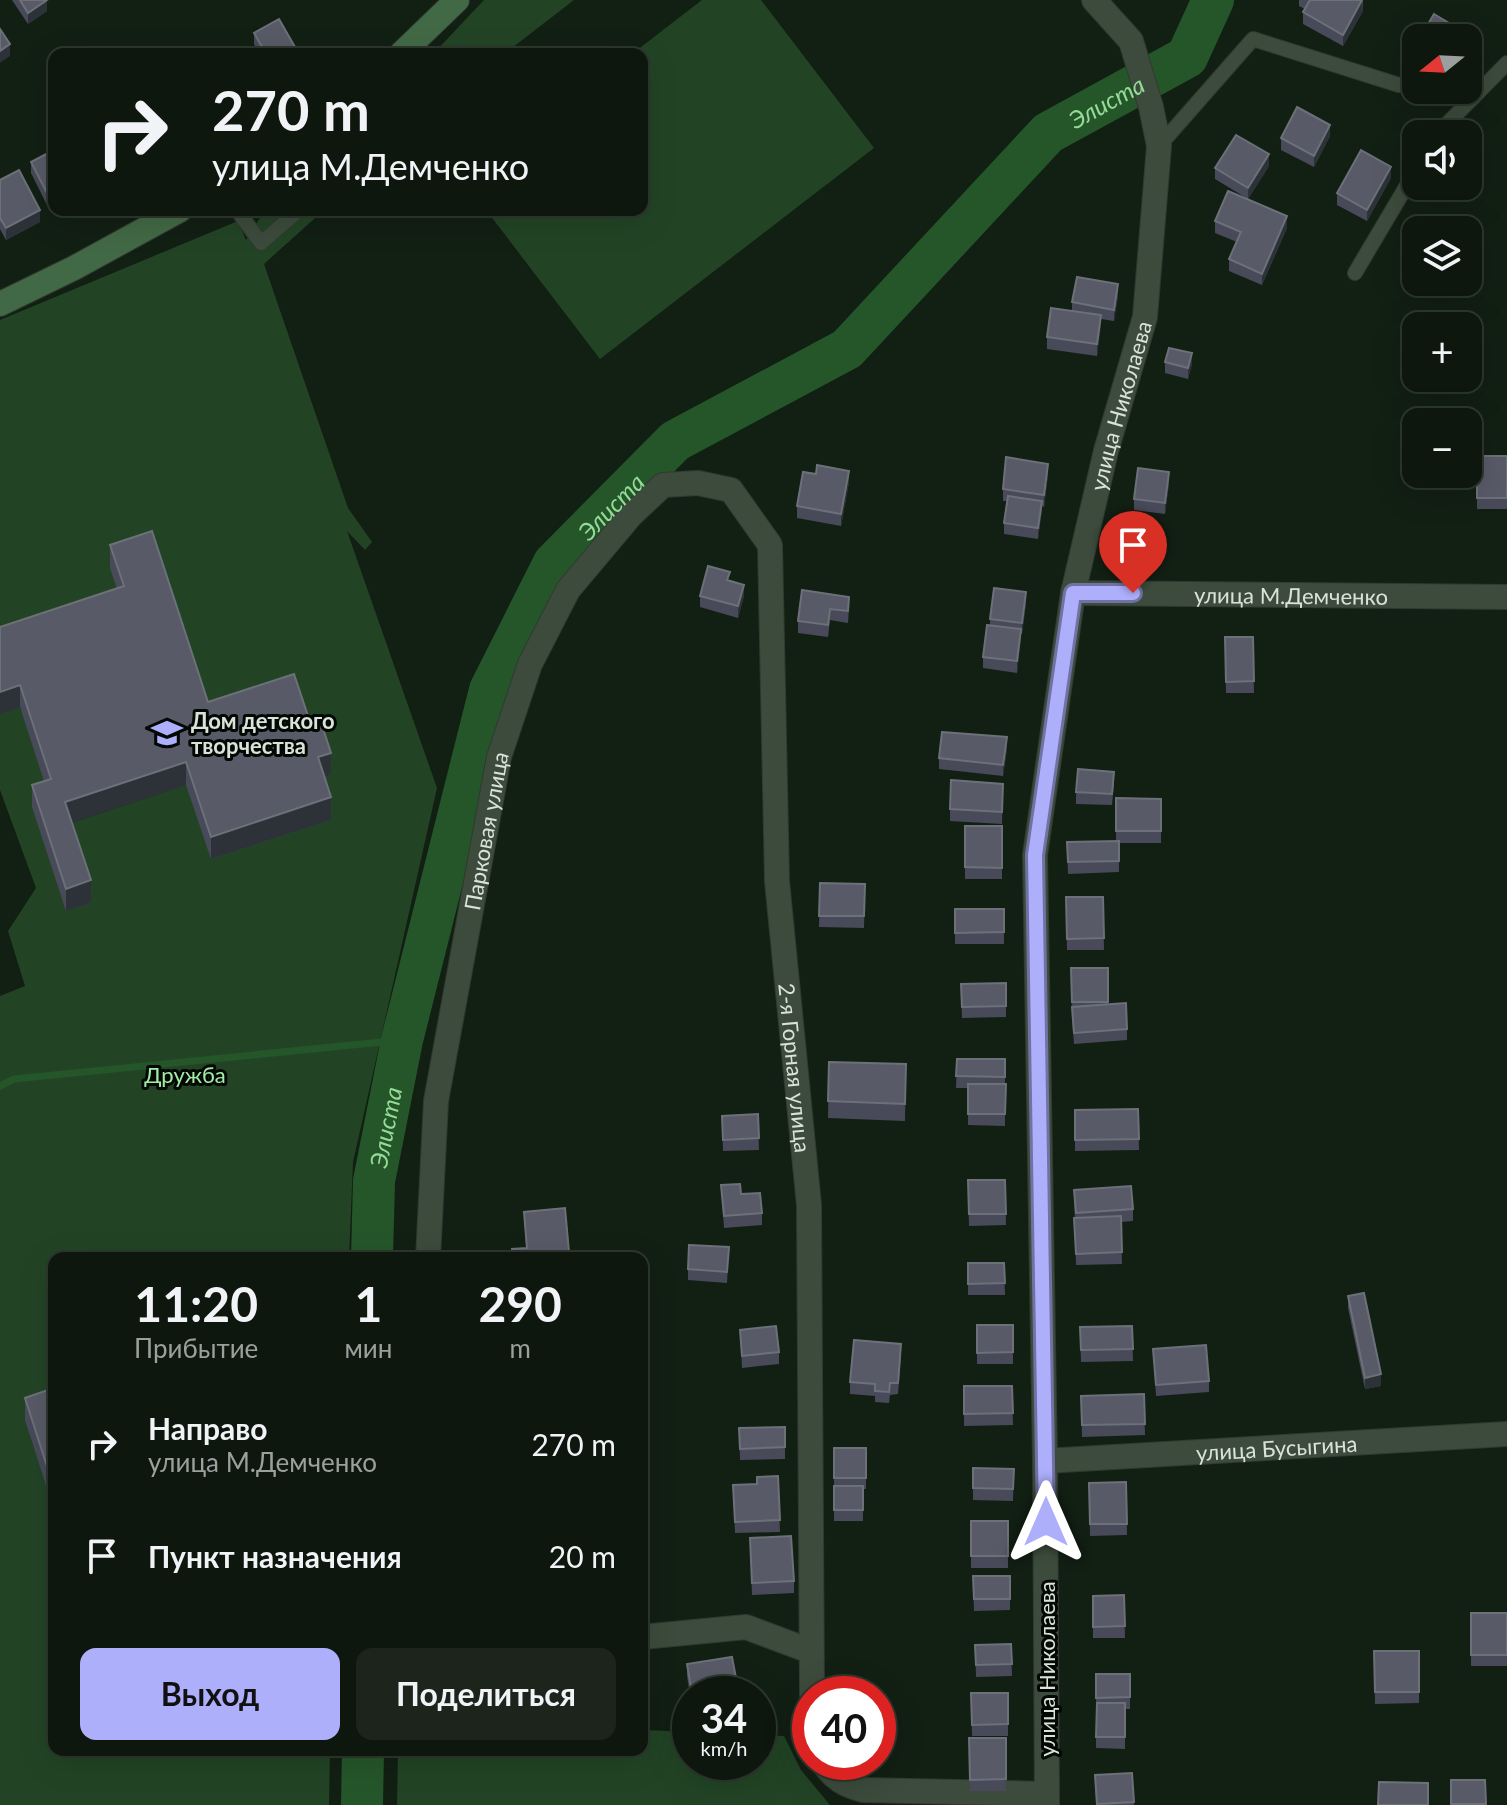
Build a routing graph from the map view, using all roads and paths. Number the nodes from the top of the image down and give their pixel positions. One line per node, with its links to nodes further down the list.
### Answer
1 (457, 0): 3 (main road)
2 (1094, 0): 7 (street, улица Николаева)
3 (407, 48)
4 (1507, 63): 6 (lane)
5 (1399, 85): 7 (lane)
6 (1451, 120)
7 (1159, 146): 15 (street, улица Николаева)
8 (1402, 194): 12 (lane)
9 (169, 216): 13 (main road)
10 (241, 216): 11 (lane)
11 (292, 216)
12 (1355, 273)
13 (0, 304)
14 (698, 483): 17 (street, Парковая улица); 21 (street, 2-я Горная улица)
15 (1073, 593): 16 (street, улица М.Демченко); 19 (street, улица Николаева)
16 (1507, 597)
17 (428, 1252)
18 (1507, 1434): 19 (street, улица Бусыгина)
19 (1045, 1461): 24 (street, улица Николаева)
20 (648, 1636): 21 (street)
21 (810, 1651): 22 (street, 2-я Горная улица)
22 (811, 1676)
23 (838, 1780): 24 (street)
24 (1047, 1800)

